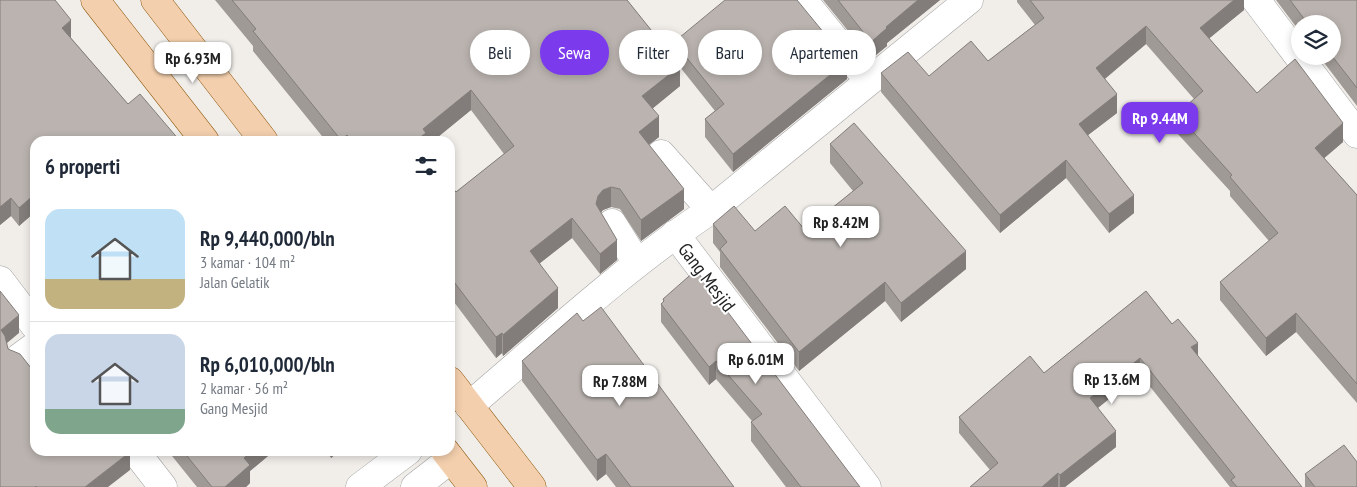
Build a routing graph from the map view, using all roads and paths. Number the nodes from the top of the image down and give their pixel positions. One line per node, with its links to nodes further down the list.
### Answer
1 (95, 0): 8 (main road)
2 (155, 0): 9 (main road)
3 (803, 0): 6 (street)
4 (969, 0): 6 (street)
5 (1256, 0): 7 (street)
6 (868, 80): 11 (street)
7 (1357, 134)
8 (201, 136)
9 (260, 136)
10 (661, 154): 11 (street)
11 (711, 210): 13 (street)
12 (612, 223): 14 (street)
13 (675, 234): 14 (street); 28 (street, Gang Mesjid)
14 (637, 263): 18 (street)
15 (0, 280): 16 (street)
16 (30, 319)
17 (455, 388): 18 (main road)
18 (469, 406): 27 (main road)
19 (139, 456): 23 (street)
20 (401, 456): 24 (street)
21 (447, 456): 25 (street)
22 (449, 456): 26 (main road)
23 (163, 487)
24 (360, 487)
25 (415, 487)
26 (473, 487)
27 (532, 487)
28 (867, 487)

